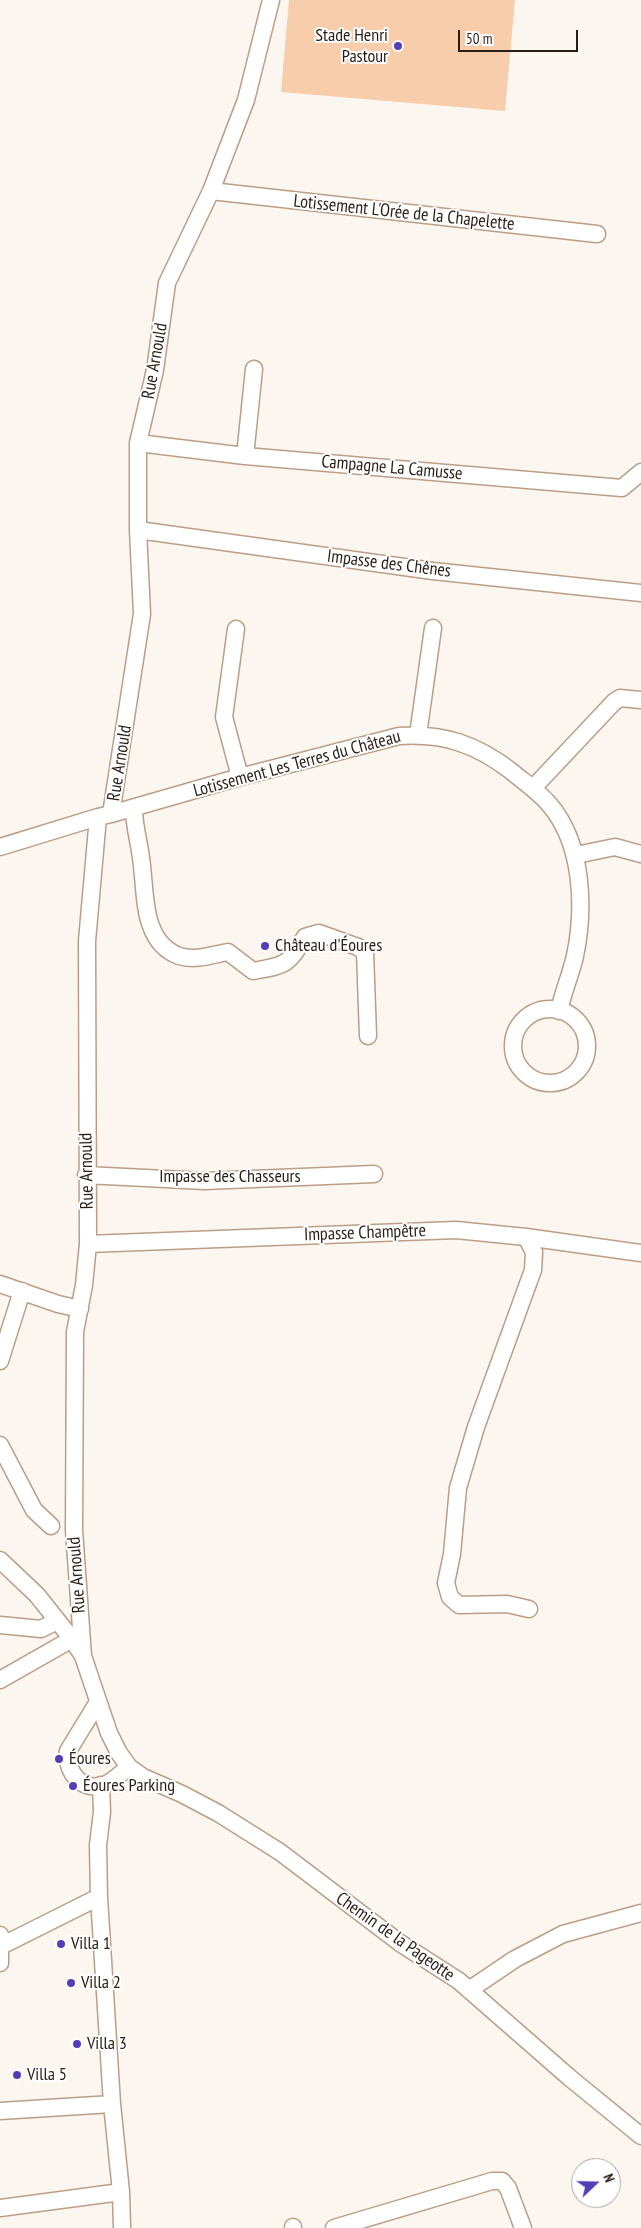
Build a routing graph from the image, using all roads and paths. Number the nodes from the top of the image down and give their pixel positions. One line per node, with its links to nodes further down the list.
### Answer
1 (271, 0): 2 (street, Rue Arnould)
2 (210, 191): 3 (street, Lotissement L'Orée de la Chapelette); 5 (street, Rue Arnould)
3 (597, 234)
4 (254, 369): 6 (street)
5 (138, 443): 6 (street, Campagne La Camusse); 8 (street, Rue Arnould)
6 (245, 456): 7 (street, Campagne La Camusse)
7 (641, 472)
8 (138, 530): 9 (street, Impasse des Chênes); 17 (street, Rue Arnould)
9 (641, 592)
10 (433, 628): 13 (street)
11 (236, 629): 14 (street)
12 (641, 700): 15 (street)
13 (418, 735): 14 (street, Lotissement Les Terres du Château); 15 (street, Lotissement Les Terres du Château)
14 (240, 777): 16 (street, Lotissement Les Terres du Château)
15 (532, 788): 20 (street, Lotissement Les Terres du Château)
16 (134, 809): 17 (street, Lotissement Les Terres du Château); 22 (street)
17 (105, 816): 18 (street, Lotissement Les Terres du Château); 24 (street, Rue Arnould)
18 (0, 847)
19 (641, 854): 20 (street)
20 (576, 855): 21 (street, Lotissement Les Terres du Château)
21 (559, 1010): 21 (street)
22 (368, 1036)
23 (374, 1174): 24 (street, Impasse des Chasseurs)
24 (86, 1175): 26 (street, Rue Arnould)
25 (526, 1237): 26 (street, Impasse Champêtre); 27 (street, Impasse Champêtre); 35 (street)
26 (88, 1244): 30 (street, Rue Arnould)
27 (641, 1254)
28 (0, 1284): 29 (street)
29 (22, 1291): 30 (street); 31 (street)
30 (80, 1309): 39 (street, Rue Arnould)
31 (0, 1361)
32 (0, 1445): 33 (street)
33 (51, 1526)
34 (0, 1560): 36 (street, Chemin de la Pageotte)
35 (529, 1609)
36 (57, 1621): 37 (street); 38 (street, Chemin de la Pageotte)
37 (0, 1625)
38 (72, 1638): 39 (street, Chemin de la Pageotte); 40 (street)
39 (83, 1656): 41 (street, Chemin de la Pageotte)
40 (0, 1680)
41 (98, 1702): 42 (street, Chemin de la Pageotte); 43 (street)
42 (130, 1767): 43 (street); 48 (street, Chemin de la Pageotte)
43 (101, 1785): 44 (street)
44 (99, 1898): 46 (street); 49 (street)
45 (641, 1913): 48 (street)
46 (0, 1940): 47 (street)
47 (0, 1963)
48 (469, 1990): 51 (street, Chemin de la Pageotte)
49 (112, 2104): 50 (street); 52 (street)
50 (0, 2111)
51 (641, 2136)
52 (121, 2192): 53 (street); 55 (street)
53 (0, 2208)
54 (354, 2226): 56 (street); 57 (street)
55 (122, 2228)
56 (334, 2228)
57 (523, 2228)

